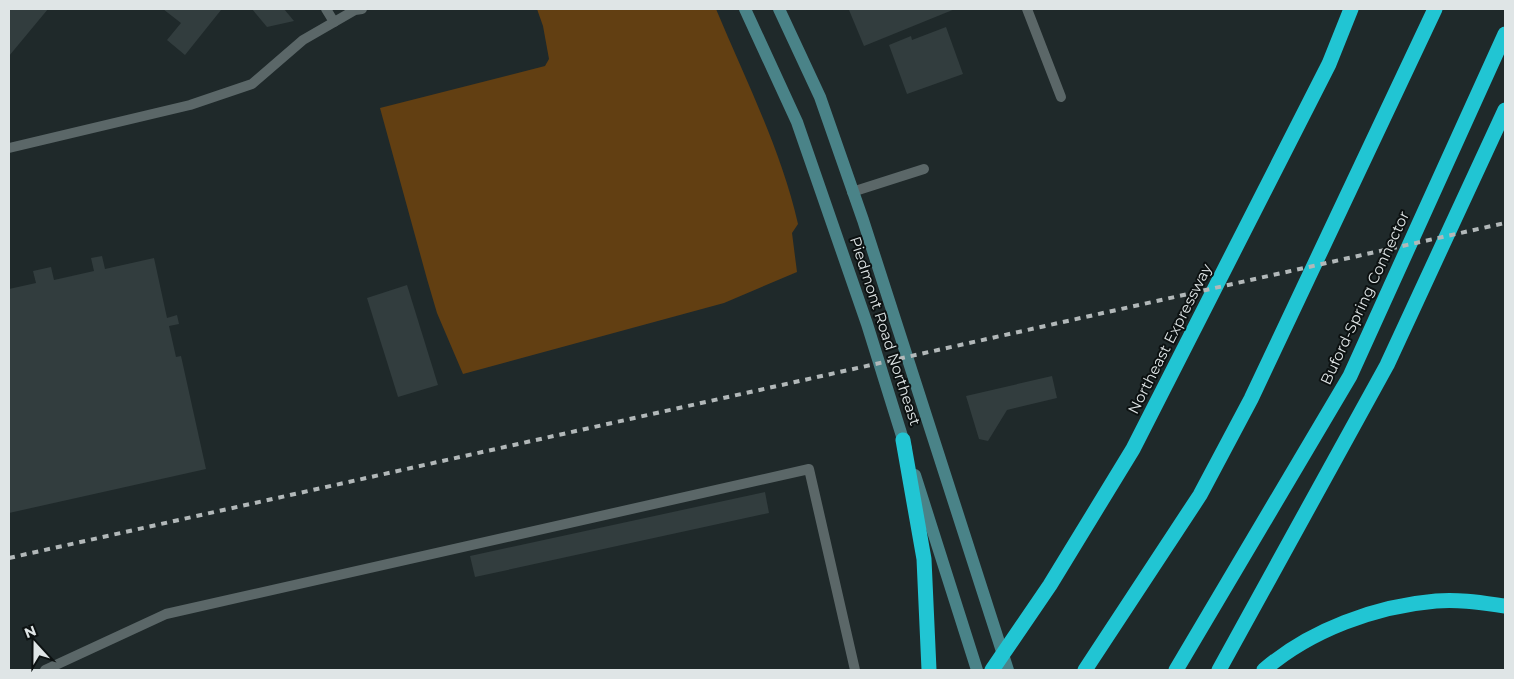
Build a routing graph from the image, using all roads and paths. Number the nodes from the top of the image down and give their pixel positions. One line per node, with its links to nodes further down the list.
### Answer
1 (326, 9): 8 (lane)
2 (362, 9): 8 (lane)
3 (745, 9): 15 (main road, Piedmont Road Northeast)
4 (779, 9): 14 (main road, Piedmont Road Northeast)
5 (1027, 9): 10 (lane)
6 (1351, 9): 21 (highway, Northeast Expressway)
7 (1434, 9): 23 (highway)
8 (334, 22): 12 (lane)
9 (1505, 34): 24 (highway, Buford-Spring Connector)
10 (1060, 97)
11 (1505, 110): 25 (highway)
12 (9, 148)
13 (924, 169): 14 (lane)
14 (852, 192): 22 (main road, Piedmont Road Northeast)
15 (904, 440): 19 (highway); 20 (main road, Piedmont Road Northeast)
16 (1505, 606): 26 (highway)
17 (45, 670): 18 (lane)
18 (855, 670)
19 (928, 670)
20 (977, 670)
21 (992, 670)
22 (1008, 670)
23 (1085, 670)
24 (1176, 670)
25 (1219, 670)
26 (1264, 670)

